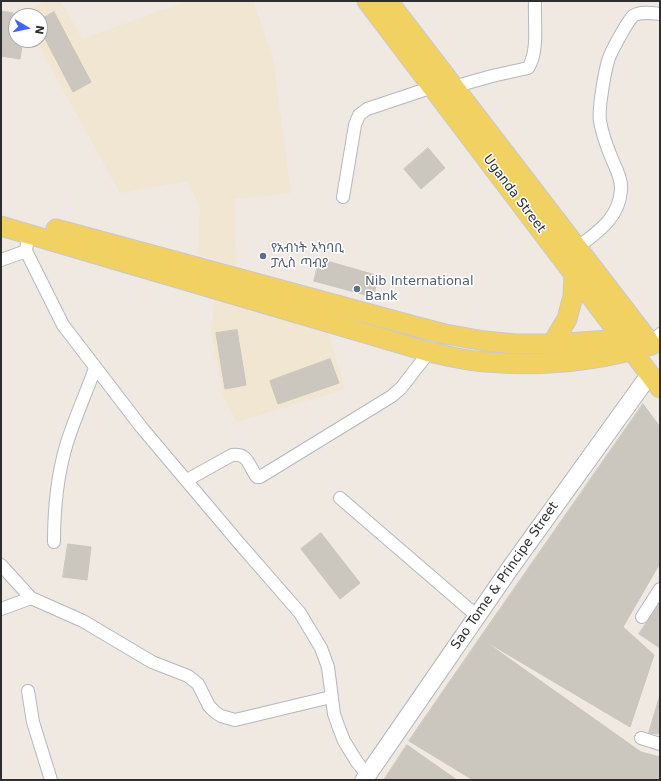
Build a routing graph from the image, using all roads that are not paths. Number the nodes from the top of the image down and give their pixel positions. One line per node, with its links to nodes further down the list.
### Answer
1 (367, 1): 5 (main road, Uganda Street)
2 (388, 1): 6 (main road, Uganda Street)
3 (534, 1): 6 (street)
4 (660, 14): 11 (street)
5 (434, 87): 7 (street); 13 (main road, Uganda Street)
6 (453, 87): 11 (main road, Uganda Street)
7 (343, 198)
8 (1, 214): 15 (main road)
9 (1, 226): 10 (main road)
10 (27, 243): 12 (street); 17 (main road); 18 (street)
11 (577, 248): 14 (main road, Uganda Street)
12 (1, 260)
13 (574, 274): 15 (main road); 16 (main road, Uganda Street)
14 (653, 342): 16 (main road)
15 (552, 344): 16 (main road)
16 (627, 345): 17 (main road); 19 (main road, Uganda Street)
17 (429, 352): 20 (street)
18 (96, 368): 20 (street); 22 (street)
19 (655, 381): 27 (main road, Sao Tome & Principe Street)
20 (186, 480): 30 (street)
21 (340, 498): 27 (street)
22 (54, 542)
23 (1, 565): 25 (street)
24 (660, 589): 28 (street)
25 (31, 598): 26 (street); 30 (street)
26 (1, 609)
27 (477, 616): 33 (main road, Sao Tome & Principe Street)
28 (642, 617)
29 (28, 691): 34 (street)
30 (331, 697): 33 (street)
31 (641, 738): 32 (street)
32 (660, 744)
33 (366, 777)
34 (51, 780)

